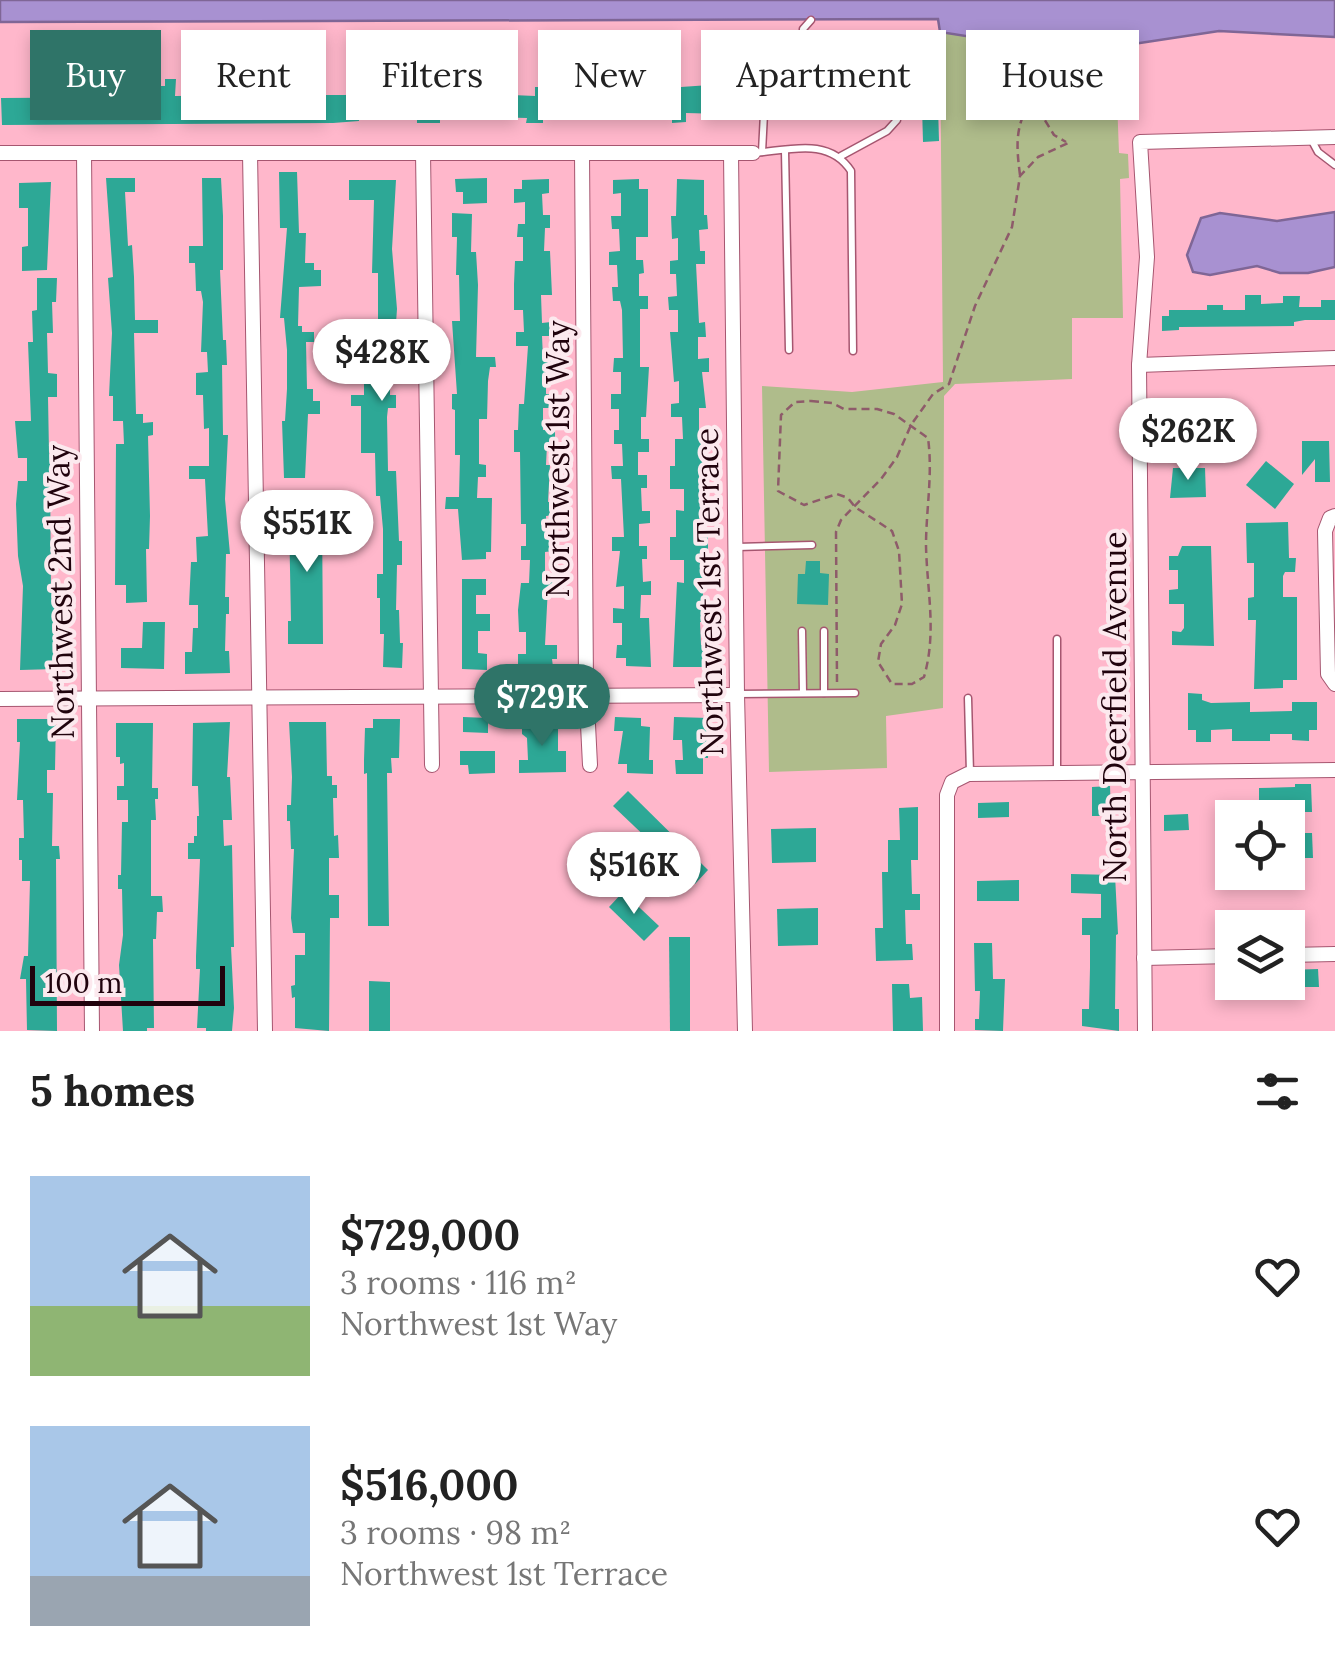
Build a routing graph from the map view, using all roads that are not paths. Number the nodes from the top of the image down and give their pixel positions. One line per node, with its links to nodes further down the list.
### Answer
1 (811, 20): 2 (lane)
2 (802, 30)
3 (762, 120): 8 (lane)
4 (896, 120): 15 (lane)
5 (1335, 137): 6 (street)
6 (1311, 138): 16 (lane); 20 (street, North Deerfield Avenue)
7 (785, 151): 8 (lane); 15 (lane); 17 (lane)
8 (758, 152): 14 (street)
9 (0, 153): 10 (street)
10 (84, 153): 11 (street); 36 (street, Northwest 2nd Way)
11 (250, 153): 12 (street); 33 (street)
12 (423, 153): 13 (street); 34 (street)
13 (582, 153): 14 (street); 31 (street, Northwest 1st Way)
14 (731, 153): 23 (street, Northwest 1st Terrace)
15 (841, 156): 18 (lane)
16 (1335, 165)
17 (789, 350)
18 (853, 352)
19 (1335, 358): 20 (street)
20 (1140, 365): 41 (street, North Deerfield Avenue)
21 (1332, 517): 27 (street)
22 (812, 545): 23 (lane)
23 (736, 547): 32 (street, Northwest 1st Terrace)
24 (802, 631): 28 (lane)
25 (824, 631): 29 (lane)
26 (1058, 638): 42 (lane)
27 (1335, 684)
28 (803, 693): 29 (lane); 32 (lane)
29 (824, 693): 30 (lane)
30 (854, 693)
31 (586, 694): 32 (street); 34 (street); 39 (street, Northwest 1st Way)
32 (737, 694): 50 (street, Northwest 1st Terrace)
33 (257, 695): 34 (street); 36 (street); 49 (street)
34 (433, 696): 38 (street)
35 (0, 698): 36 (street)
36 (89, 698): 48 (street, Northwest 2nd Way)
37 (968, 698): 43 (lane)
38 (432, 765)
39 (590, 765)
40 (1335, 770): 41 (street)
41 (1142, 771): 42 (street); 47 (street, North Deerfield Avenue)
42 (1057, 772): 43 (street)
43 (970, 774): 51 (street)
44 (1335, 954): 45 (street)
45 (1305, 955)
46 (1215, 956): 47 (street)
47 (1144, 958): 52 (street, North Deerfield Avenue)
48 (92, 1031)
49 (265, 1031)
50 (746, 1031)
51 (947, 1031)
52 (1145, 1031)

